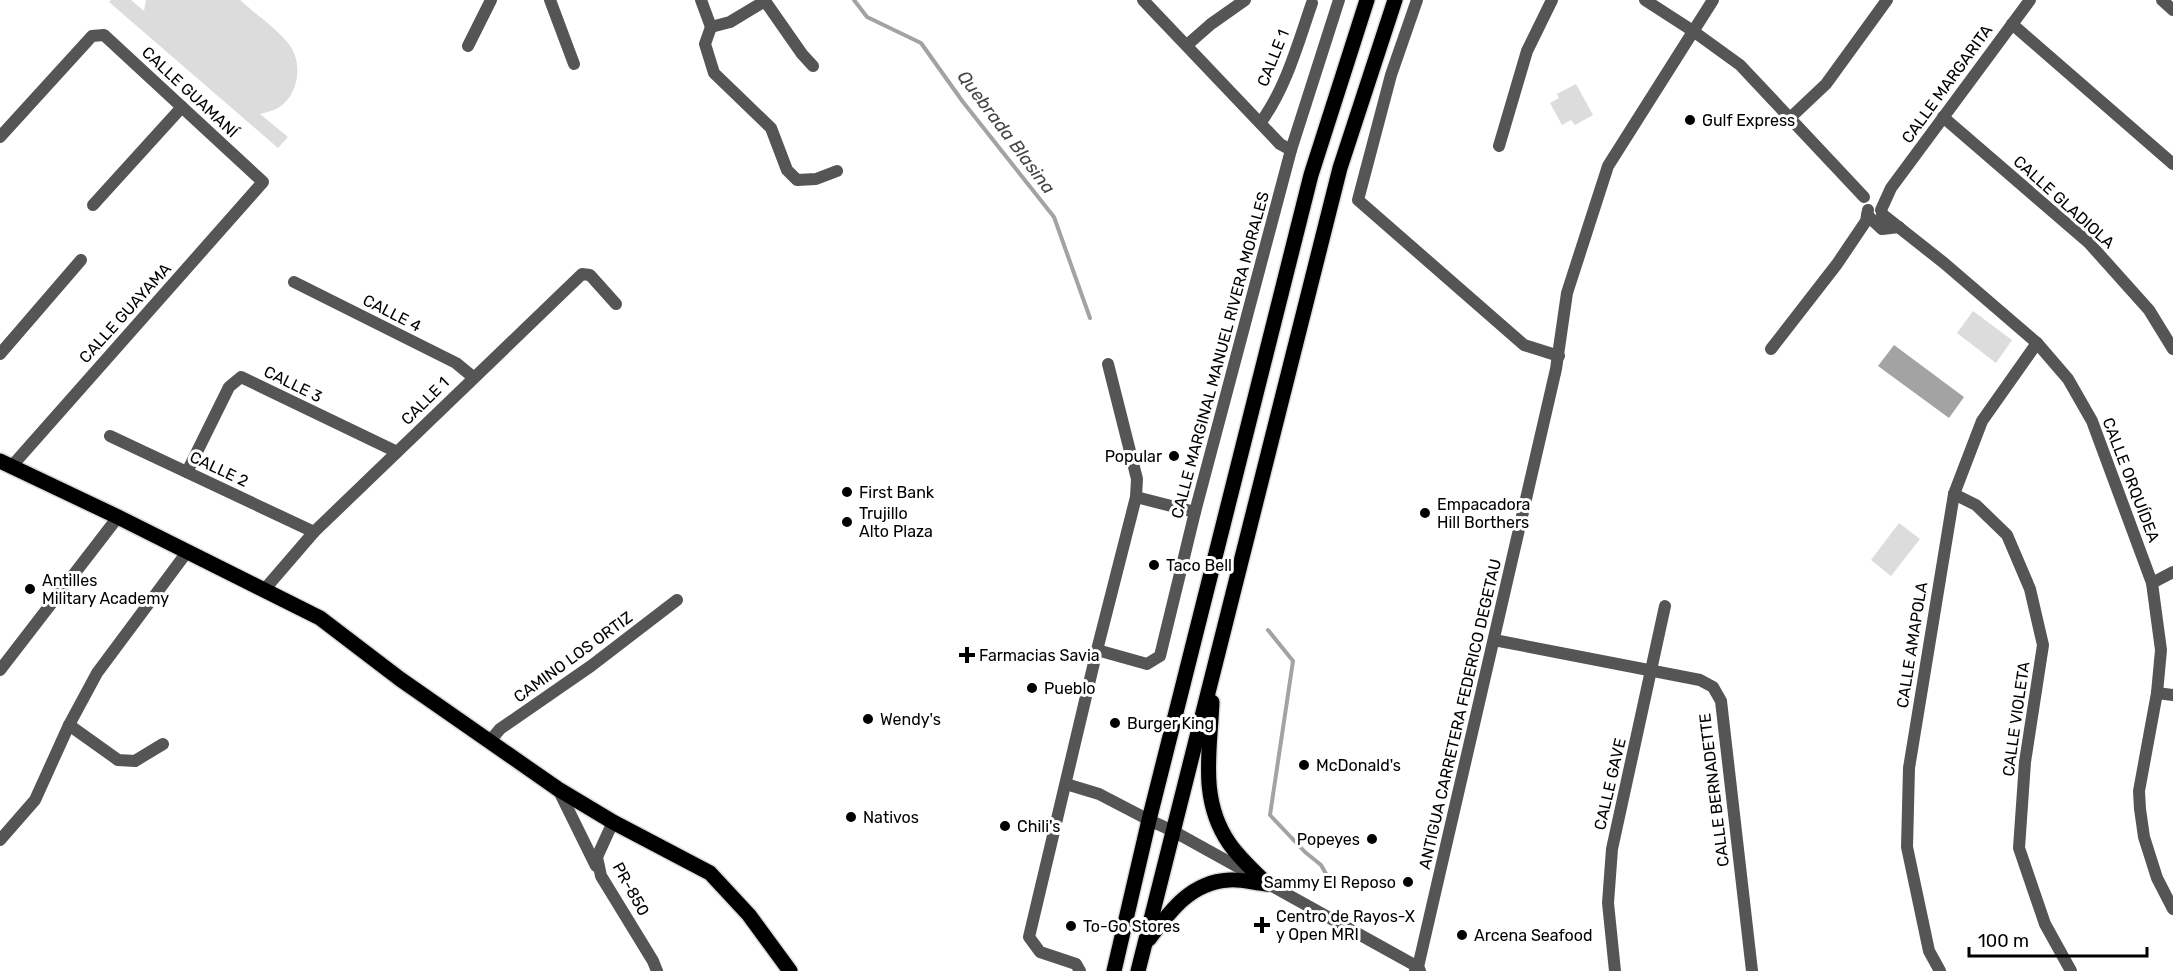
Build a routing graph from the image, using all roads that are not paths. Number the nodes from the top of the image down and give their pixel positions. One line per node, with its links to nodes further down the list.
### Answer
1 (491, 0): 22 (street)
2 (550, 0): 23 (street)
3 (701, 0): 19 (street)
4 (1143, 0): 21 (street)
5 (1245, 0): 21 (street)
6 (1339, 0): 31 (street, CALLE MARGINAL MANUEL RIVERA MORALES)
7 (1367, 0): 78 (main road)
8 (1395, 0): 68 (main road)
9 (1417, 0): 48 (street)
10 (1552, 0): 30 (street)
11 (1646, 0): 20 (street)
12 (1713, 0): 20 (street, ANTIGUA CARRETERA FEDERICO DEGETAU)
13 (1887, 0): 27 (street)
14 (2030, 0): 18 (street, CALLE MARGARITA)
15 (2162, 0): 17 (street)
16 (1311, 3): 28 (street, CALLE 1)
17 (2173, 10)
18 (2012, 24): 26 (street, CALLE MARGARITA); 32 (street)
19 (711, 27): 24 (street); 33 (street)
20 (1694, 31): 27 (street); 48 (street, ANTIGUA CARRETERA FEDERICO DEGETAU)
21 (1187, 45): 28 (street)
22 (468, 46)
23 (574, 64)
24 (813, 66)
25 (182, 107): 29 (street, CALLE GUAMANÍ); 34 (street, CALLE GUAMANÍ); 37 (street)
26 (1943, 117): 35 (street, CALLE MARGARITA); 46 (street, CALLE GLADIOLA)
27 (1790, 118): 36 (street)
28 (1261, 122): 31 (street)
29 (0, 137)
30 (1499, 146)
31 (1291, 150): 57 (street, CALLE MARGINAL MANUEL RIVERA MORALES)
32 (2173, 164)
33 (837, 171)
34 (263, 182): 53 (street, CALLE GUAYAMA)
35 (1892, 188): 36 (street); 39 (street, CALLE MARGARITA)
36 (1868, 197): 38 (street); 39 (street)
37 (93, 205)
38 (1868, 212): 39 (street); 40 (street); 45 (street)
39 (1882, 212): 40 (street, CALLE ORQUÍDEA)
40 (1899, 227): 44 (street, CALLE ORQUÍDEA)
41 (81, 260): 47 (street)
42 (294, 282): 50 (street, CALLE 4)
43 (616, 304): 50 (street, CALLE 1)
44 (2037, 343): 55 (street, CALLE AMAPOLA); 62 (street, CALLE ORQUÍDEA)
45 (1771, 349)
46 (2173, 349)
47 (0, 354)
48 (1559, 356): 66 (street, ANTIGUA CARRETERA FEDERICO DEGETAU)
49 (1108, 364): 56 (street)
50 (473, 377): 52 (street, CALLE 1)
51 (110, 436): 54 (street, CALLE 2)
52 (397, 452): 54 (street, CALLE 3); 59 (street, CALLE 1)
53 (5, 464): 58 (main road)
54 (187, 472): 59 (street, CALLE 2)
55 (1954, 494): 94 (street, CALLE AMAPOLA); 95 (street, CALLE VIOLETA)
56 (1136, 497): 57 (street); 67 (street)
57 (1195, 512): 67 (street, CALLE MARGINAL MANUEL RIVERA MORALES)
58 (118, 517): 60 (main road); 69 (street)
59 (314, 532): 63 (street, CALLE 1)
60 (187, 552): 63 (main road); 73 (street)
61 (2173, 572): 62 (street)
62 (2152, 583): 71 (street, CALLE ORQUÍDEA)
63 (264, 590): 74 (main road)
64 (677, 600): 74 (street, CAMINO LOS ORTIZ)
65 (1665, 606): 70 (street, CALLE GAVE)
66 (1494, 640): 70 (street, CALLE BERNADETTE); 86 (street, ANTIGUA CARRETERA FEDERICO DEGETAU)
67 (1097, 650): 76 (street)
68 (1214, 668): 80 (main road); 83 (main road)
69 (0, 670)
70 (1651, 672): 92 (street, CALLE GAVE); 93 (street, CALLE BERNADETTE)
71 (2157, 693): 72 (street); 84 (street, CALLE ORQUÍDEA)
72 (2173, 695)
73 (69, 724): 75 (street); 81 (street)
74 (489, 742): 77 (main road)
75 (163, 744)
76 (1066, 784): 78 (street); 89 (street)
77 (558, 789): 79 (main road); 82 (street)
78 (1149, 820): 80 (street); 90 (main road)
79 (613, 822): 82 (street, PR-850 / PR-850); 88 (main road)
80 (1173, 831): 83 (street); 85 (main road)
81 (0, 840)
82 (601, 876): 87 (street, PR-850 / PR-850)
83 (1267, 884): 85 (main road); 86 (street)
84 (2173, 909)
85 (1144, 946): 91 (main road)
86 (1418, 970)
87 (657, 971)
88 (790, 971)
89 (1080, 971)
90 (1114, 971)
91 (1138, 971)
92 (1616, 971)
93 (1752, 971)
94 (1940, 971)
95 (2071, 971)

